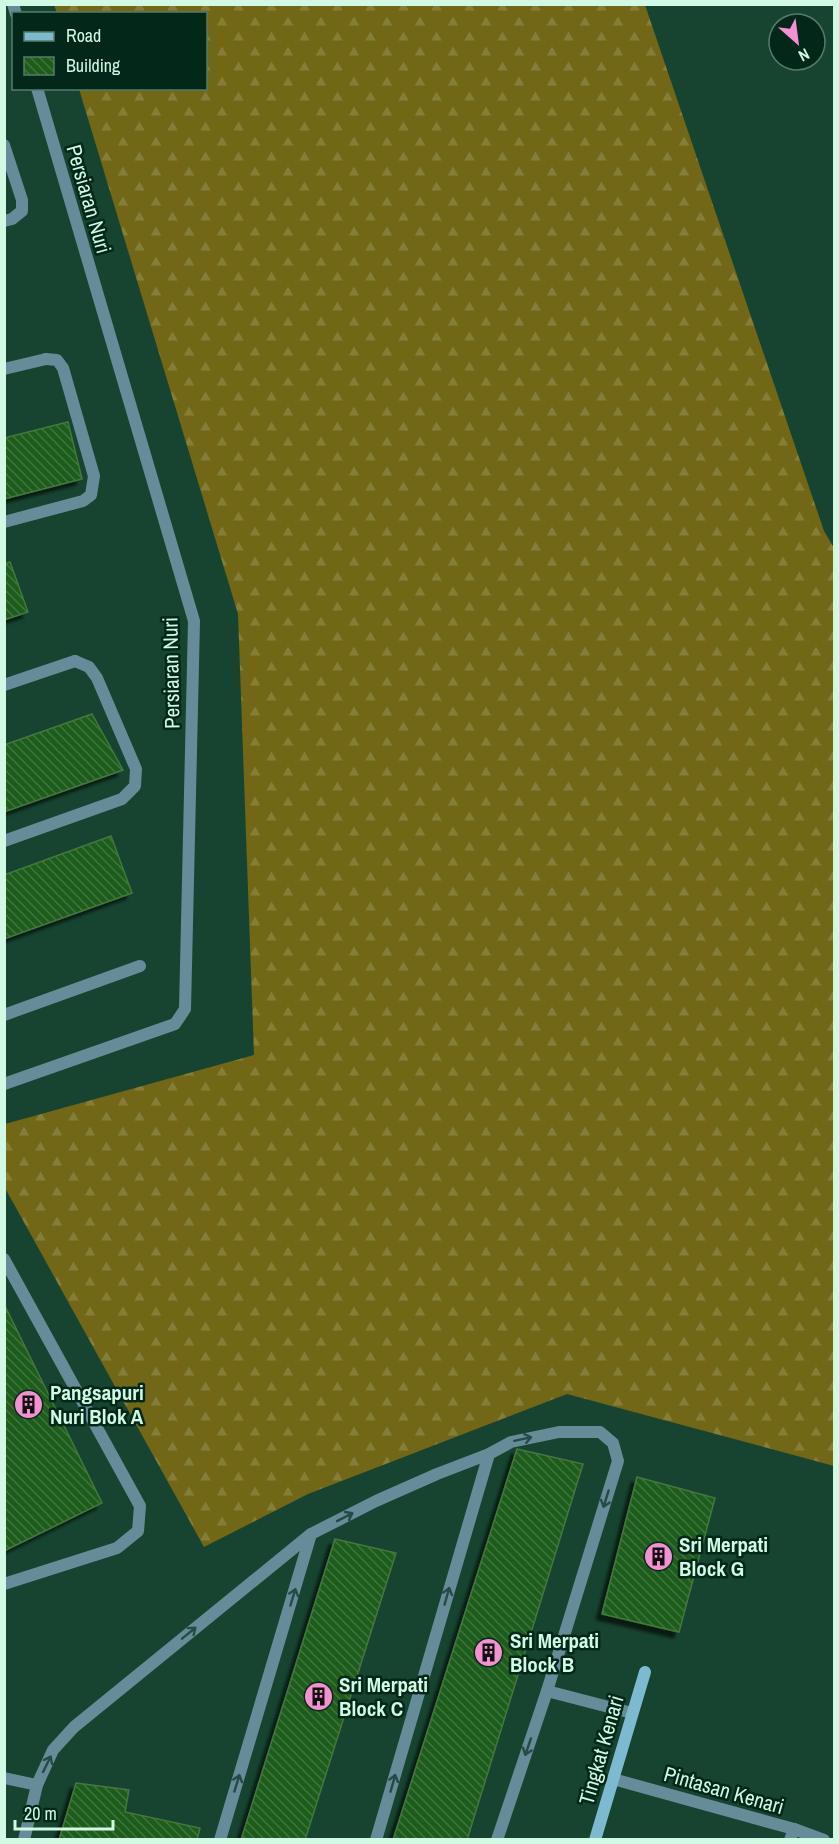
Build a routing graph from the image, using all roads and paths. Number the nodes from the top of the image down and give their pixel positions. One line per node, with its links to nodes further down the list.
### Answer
1 (38, 90): 10 (street, Persiaran Nuri)
2 (4, 145): 3 (street)
3 (4, 221)
4 (4, 369): 5 (street)
5 (4, 522)
6 (4, 685): 7 (street)
7 (4, 841)
8 (140, 966): 9 (street)
9 (4, 1015)
10 (4, 1084)
11 (4, 1259): 14 (street)
12 (489, 1454): 13 (street, one-way to 12); 16 (street, one-way to 16); 24 (street, one-way to 12)
13 (311, 1534): 20 (street, one-way to 13); 23 (street, one-way to 13)
14 (4, 1584)
15 (645, 1672): 17 (street, Tingkat Kenari)
16 (547, 1691): 17 (street); 25 (street, one-way to 25)
17 (632, 1713): 19 (street, Tingkat Kenari)
18 (4, 1778): 20 (street)
19 (614, 1779): 21 (street, Pintasan Kenari); 26 (street, Tingkat Kenari)
20 (37, 1785): 22 (street)
21 (792, 1834): 27 (street, Pintasan Kenari)
22 (24, 1839)
23 (220, 1839)
24 (376, 1839)
25 (497, 1839)
26 (595, 1839)
27 (824, 1839)

